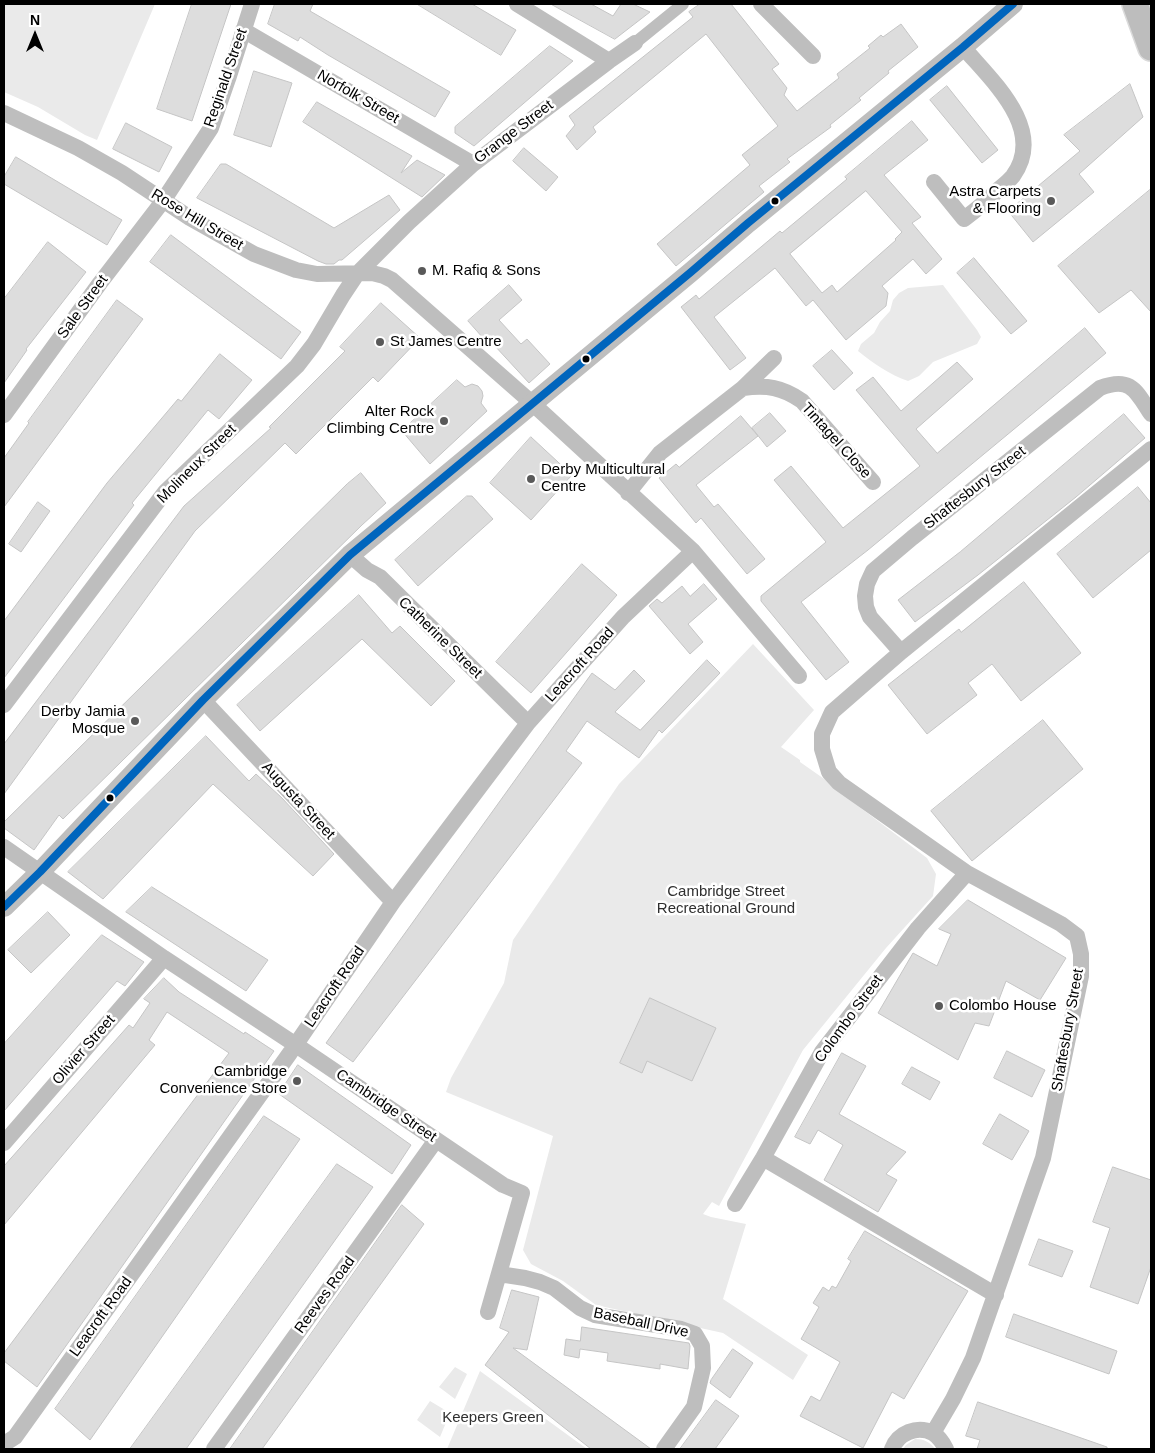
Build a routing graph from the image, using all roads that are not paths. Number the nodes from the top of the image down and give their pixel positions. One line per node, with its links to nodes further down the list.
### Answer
1 (252, 4): 7 (street, Reginald Street)
2 (517, 4): 12 (street)
3 (682, 4): 8 (street, Grange Street)
4 (760, 4): 11 (street)
5 (1013, 4): 9 (street)
6 (1143, 16): 10 (main road)
7 (243, 30): 14 (street, Norfolk Street); 16 (street, Reginald Street)
8 (636, 43): 12 (street, Grange Street)
9 (963, 47): 15 (street); 20 (street)
10 (1151, 48)
11 (813, 56)
12 (609, 61): 14 (street, Grange Street)
13 (4, 113): 16 (street, Rose Hill Street)
14 (473, 164): 17 (street, Grange Street)
15 (934, 182)
16 (164, 201): 17 (street, Rose Hill Street); 22 (street, Sale Street)
17 (357, 274): 20 (street, Rose Hill Street); 31 (street, Molineux Street)
18 (774, 358): 19 (street)
19 (743, 388): 24 (street, Tintagel Close); 25 (street)
20 (532, 403): 25 (street, Rose Hill Street); 27 (street)
21 (1151, 414): 28 (street, Shaftesbury Street)
22 (4, 415)
23 (1151, 449): 28 (street, Shaftesbury Street)
24 (873, 482)
25 (628, 493): 26 (street, Rose Hill Street)
26 (693, 551): 29 (street, Rose Hill Street); 32 (street, Leacroft Road)
27 (350, 555): 30 (street); 32 (street, Catherine Street)
28 (901, 652): 35 (street, Shaftesbury Street)
29 (799, 676)
30 (203, 700): 34 (street); 36 (street, Augusta Street)
31 (4, 705)
32 (528, 723): 36 (street, Leacroft Road)
33 (4, 847): 34 (street, Cambridge Street)
34 (40, 872): 37 (street); 38 (street, Cambridge Street)
35 (967, 873): 42 (street, Colombo Street); 45 (street, Shaftesbury Street)
36 (393, 902): 39 (street, Leacroft Road)
37 (4, 907)
38 (164, 958): 39 (street, Cambridge Street); 41 (street, Olivier Street)
39 (296, 1044): 40 (street, Cambridge Street); 48 (street, Leacroft Road)
40 (436, 1140): 44 (street, Cambridge Street); 49 (street, Reeves Road)
41 (4, 1143)
42 (763, 1158): 43 (street, Colombo Street); 45 (street)
43 (735, 1204)
44 (498, 1274): 46 (street); 50 (street, Baseball Drive)
45 (996, 1295): 47 (street, Shaftesbury Street)
46 (488, 1312)
47 (933, 1434): 51 (street); 52 (street)
48 (4, 1446)
49 (214, 1449)
50 (664, 1449)
51 (892, 1449)
52 (946, 1449)

